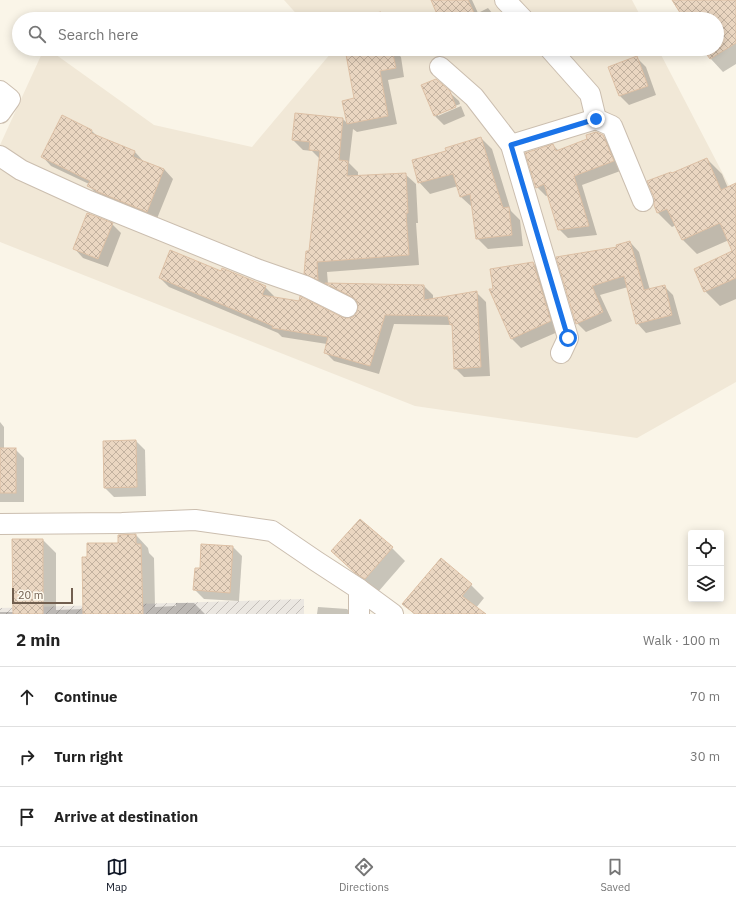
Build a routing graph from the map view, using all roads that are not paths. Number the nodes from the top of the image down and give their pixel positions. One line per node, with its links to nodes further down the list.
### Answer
1 (506, 0): 2 (street)
2 (517, 12)
3 (556, 56): 7 (street)
4 (440, 66): 8 (street)
5 (0, 91): 6 (street)
6 (0, 113)
7 (596, 119): 8 (street); 10 (street)
8 (511, 145): 12 (street)
9 (0, 156): 11 (street)
10 (643, 201)
11 (347, 307)
12 (561, 353)
13 (0, 524): 14 (street)
14 (359, 589): 15 (street); 16 (street)
15 (359, 614)
16 (392, 614)

